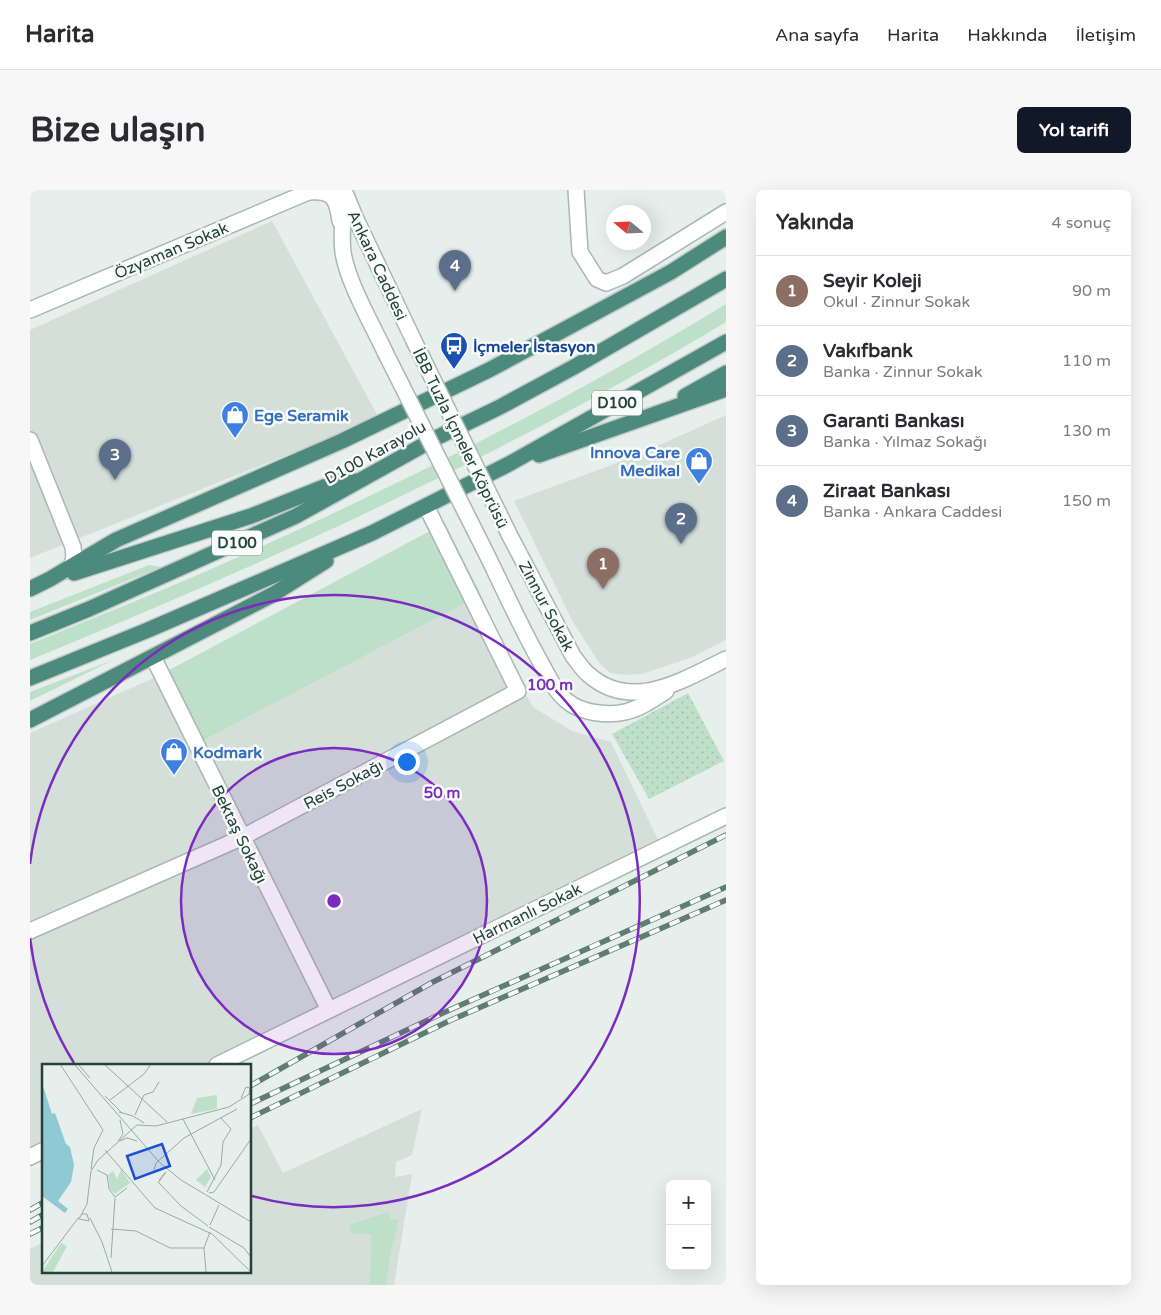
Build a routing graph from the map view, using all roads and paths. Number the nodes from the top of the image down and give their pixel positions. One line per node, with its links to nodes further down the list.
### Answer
1 (343, 190): 5 (street, Ankara Caddesi); 9 (street, Ankara Caddesi)
2 (576, 190): 4 (street)
3 (311, 191): 5 (street); 8 (street, Özyaman Sokak)
4 (726, 212)
5 (341, 233): 11 (street, Ankara Caddesi)
6 (726, 237): 21 (highway)
7 (726, 279): 15 (highway, D100 Karayolu / D100)
8 (30, 310)
9 (413, 339): 20 (street, İBB Tuzla İçmeler Köprüsü, bridge)
10 (726, 342): 17 (highway, D100)
11 (385, 352): 27 (street, İBB Tuzla İçmeler Köprüsü, bridge)
12 (726, 374): 14 (highway)
13 (726, 389): 14 (highway)
14 (646, 417): 17 (highway)
15 (438, 437): 21 (highway); 23 (highway, D100 Karayolu / D100)
16 (30, 440): 21 (street)
17 (508, 464): 18 (highway, D100)
18 (426, 506): 19 (highway, D100); 30 (street, Reis Sokağı)
19 (372, 533): 24 (highway); 26 (highway, D100)
20 (510, 536): 27 (street, Zinnur Sokak)
21 (50, 580): 22 (highway)
22 (30, 589)
23 (30, 633)
24 (153, 657): 28 (highway); 30 (street, Bektaş Sokağı)
25 (726, 659): 27 (street, Zinnur Sokak)
26 (30, 678)
27 (686, 678)
28 (30, 720)
29 (726, 816): 32 (street, Harmanlı Sokak)
30 (242, 838): 31 (street, Reis Sokağı); 32 (street, Bektaş Sokağı)
31 (30, 931)
32 (329, 1010): 33 (street, Harmanlı Sokak)
33 (219, 1064)
34 (42, 1151): 35 (street)
35 (30, 1157)

